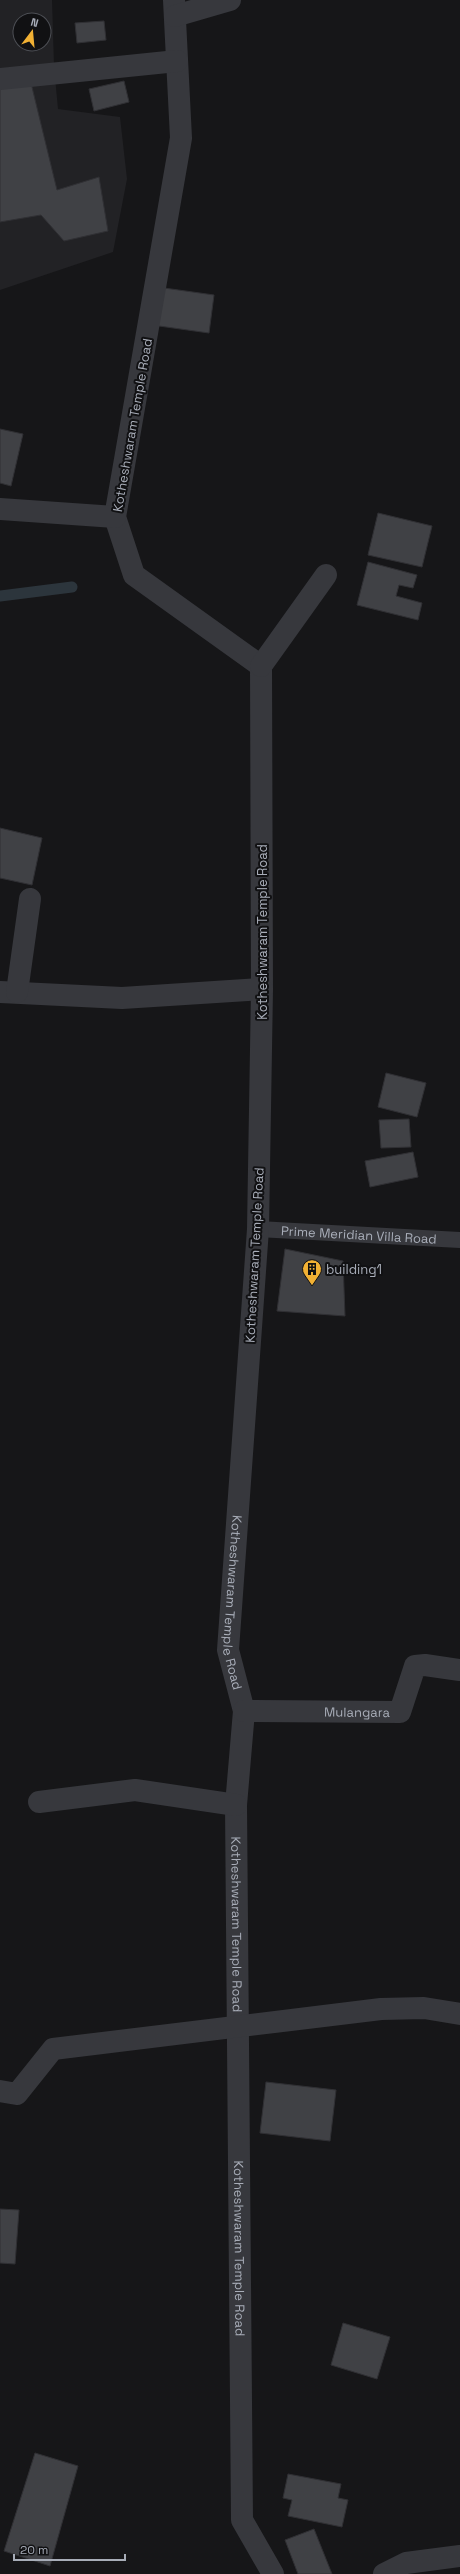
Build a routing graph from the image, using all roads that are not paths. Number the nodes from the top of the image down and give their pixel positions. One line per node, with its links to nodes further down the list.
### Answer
1 (230, 0): 2 (street)
2 (174, 8): 3 (street, Kotheshwaram Temple Road)
3 (177, 61): 4 (street); 6 (street, Kotheshwaram Temple Road)
4 (0, 79)
5 (0, 509): 6 (street)
6 (115, 517): 8 (street, Kotheshwaram Temple Road)
7 (326, 575): 8 (street)
8 (261, 666): 10 (street, Kotheshwaram Temple Road)
9 (30, 899): 11 (street)
10 (262, 989): 11 (street); 12 (street, Kotheshwaram Temple Road)
11 (8, 992)
12 (258, 1229): 13 (lane, Prime Meridian Villa Road); 15 (street, Kotheshwaram Temple Road)
13 (460, 1240)
14 (460, 1670): 15 (street, Mulangara)
15 (244, 1711): 17 (street, Kotheshwaram Temple Road)
16 (39, 1802): 17 (street)
17 (236, 1805): 19 (street, Kotheshwaram Temple Road)
18 (460, 2014): 19 (street)
19 (238, 2026): 20 (street); 22 (street, Kotheshwaram Temple Road)
20 (0, 2091)
21 (460, 2556): 23 (street)
22 (273, 2574)
23 (384, 2574)

